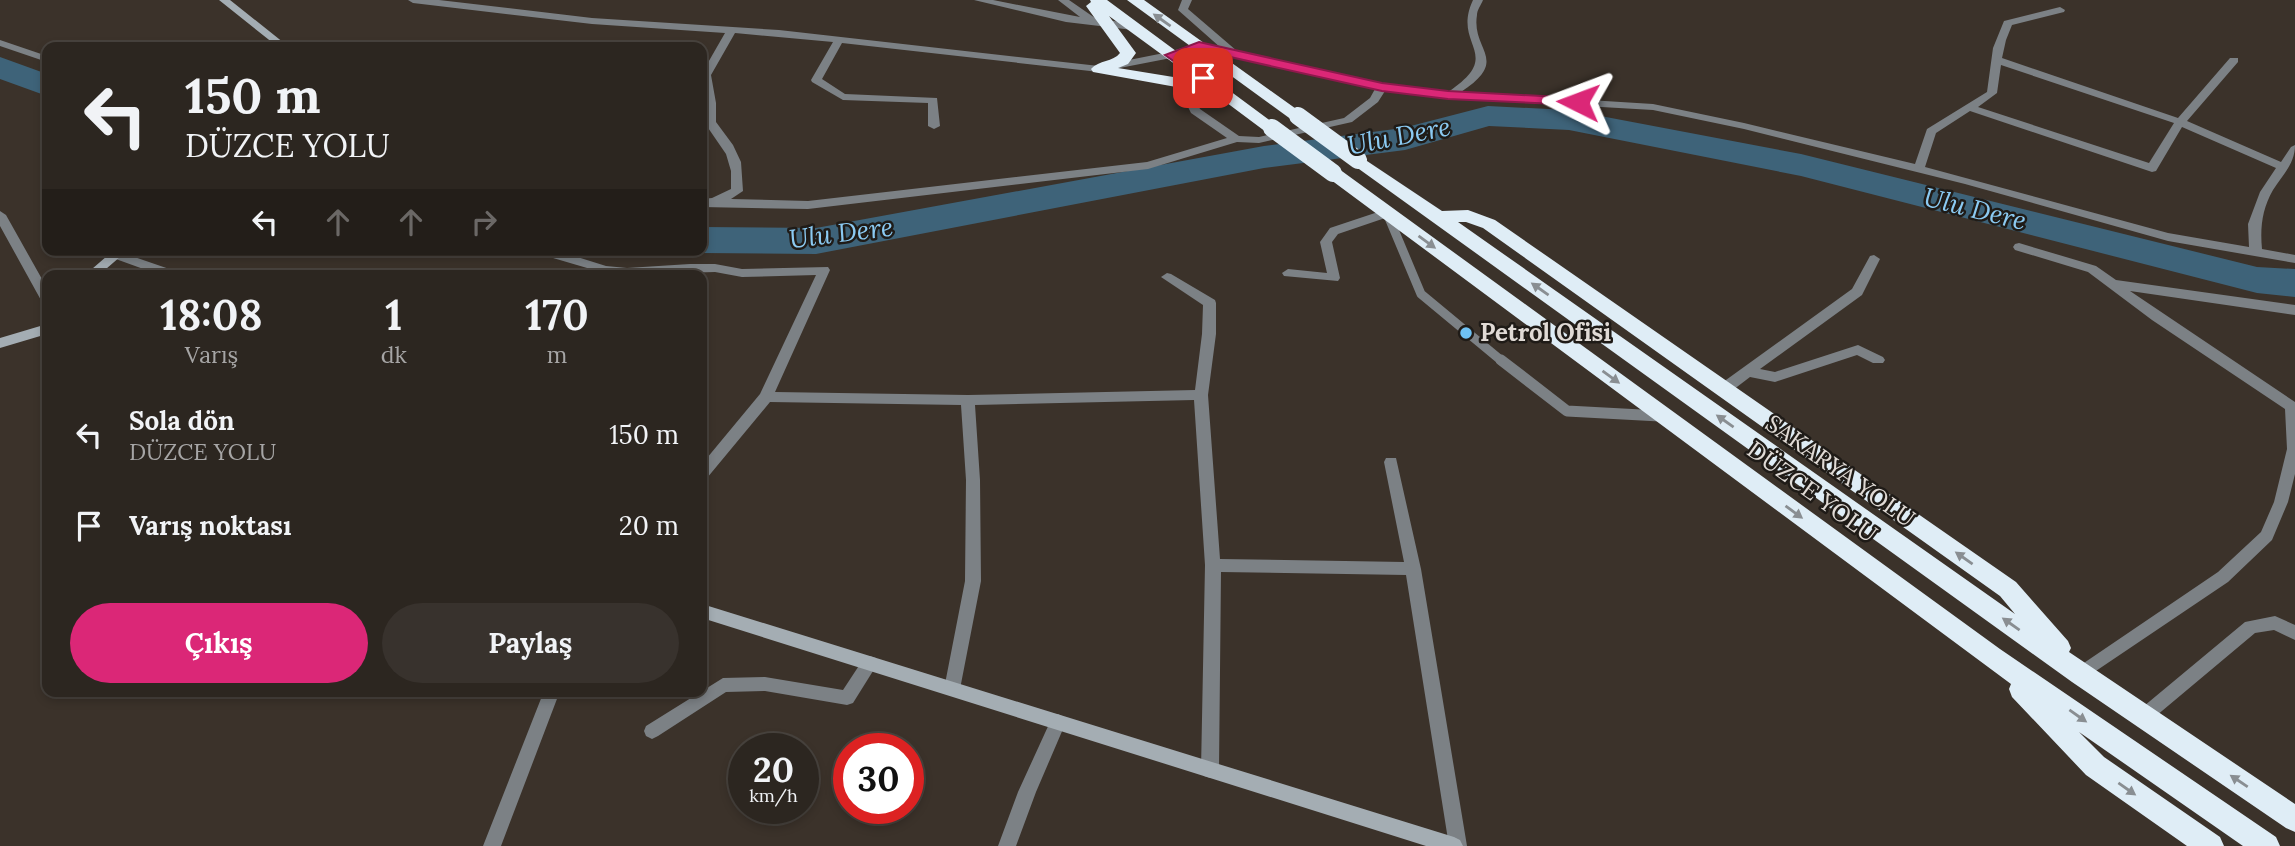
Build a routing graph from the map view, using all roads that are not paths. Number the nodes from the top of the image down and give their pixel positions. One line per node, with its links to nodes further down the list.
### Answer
1 (224, 0): 15 (main road)
2 (413, 0): 13 (street)
3 (979, 0): 11 (street)
4 (1063, 0): 11 (street)
5 (1090, 0): 11 (highway)
6 (1097, 0): 12 (highway)
7 (1133, 0): 17 (highway, one-way to 7)
8 (1187, 0): 18 (street)
9 (1478, 0): 29 (street)
10 (2060, 10): 21 (street)
11 (1099, 22): 12 (street); 23 (highway)
12 (1133, 27): 19 (highway)
13 (732, 30): 14 (street); 24 (street)
14 (839, 40): 23 (street); 32 (street)
15 (278, 42)
16 (0, 43): 20 (street)
17 (1199, 46): 18 (street); 19 (street); 40 (highway, SAKARYA YOLU, bridge)
18 (1233, 53): 27 (street)
19 (1171, 55): 23 (street); 28 (highway)
20 (42, 57)
21 (1998, 60): 30 (street); 31 (street)
22 (2234, 60): 31 (street)
23 (1099, 69): 26 (highway)
24 (707, 73)
25 (707, 81): 37 (street)
26 (1181, 83): 28 (highway); 33 (street)
27 (1382, 87): 29 (street); 33 (street)
28 (1219, 90): 38 (highway, DÜZCE YOLU, bridge)
29 (1448, 95): 36 (street)
30 (1968, 107): 31 (street); 36 (street)
31 (2180, 122): 35 (street)
32 (934, 125)
33 (1236, 139): 37 (street)
34 (2295, 149): 35 (street)
35 (2283, 167): 42 (street)
36 (1919, 169): 42 (street)
37 (708, 202)
38 (1387, 213): 52 (street); 66 (highway, DÜZCE YOLU, one-way to 66); 66 (lane)
39 (0, 215): 55 (street)
40 (1439, 217): 61 (highway); 75 (highway, SAKARYA YOLU, one-way to 40)
41 (2018, 247): 54 (street)
42 (2256, 253): 46 (street)
43 (115, 256): 48 (main road)
44 (129, 256): 49 (street)
45 (560, 256): 50 (street)
46 (2295, 258)
47 (1874, 259): 60 (street)
48 (97, 270)
49 (162, 270)
50 (605, 270)
51 (658, 270): 63 (street)
52 (1289, 273)
53 (1167, 277): 62 (street)
54 (2112, 284): 56 (street); 65 (street)
55 (42, 290)
56 (2295, 310)
57 (42, 330): 58 (main road)
58 (0, 343)
59 (1878, 360): 60 (street)
60 (1748, 372): 61 (street)
61 (1724, 389): 75 (highway, one-way to 61)
62 (1201, 395): 64 (street); 69 (street)
63 (766, 397): 64 (street); 68 (street)
64 (968, 400): 76 (street)
65 (2294, 407): 75 (street)
66 (1664, 416): 73 (highway, DÜZCE YOLU, one-way to 73)
67 (1391, 462): 70 (street)
68 (707, 468)
69 (1213, 565): 70 (street); 83 (street)
70 (1413, 569): 87 (street)
71 (707, 613): 74 (main road)
72 (2295, 633): 80 (street)
73 (1991, 657): 88 (highway, one-way to 88); 89 (highway, DÜZCE YOLU, one-way to 89)
74 (870, 663): 76 (main road); 77 (street)
75 (2081, 674): 80 (highway, SAKARYA YOLU)
76 (952, 689): 81 (main road)
77 (707, 695)
78 (550, 697): 85 (street)
79 (704, 697): 82 (street)
80 (2144, 716): 84 (highway, SAKARYA YOLU, one-way to 80)
81 (1058, 722): 83 (main road); 86 (street)
82 (652, 731)
83 (1210, 770): 87 (main road)
84 (2295, 819)
85 (492, 846)
86 (1007, 846)
87 (1456, 846)
88 (2210, 846)
89 (2266, 846)

